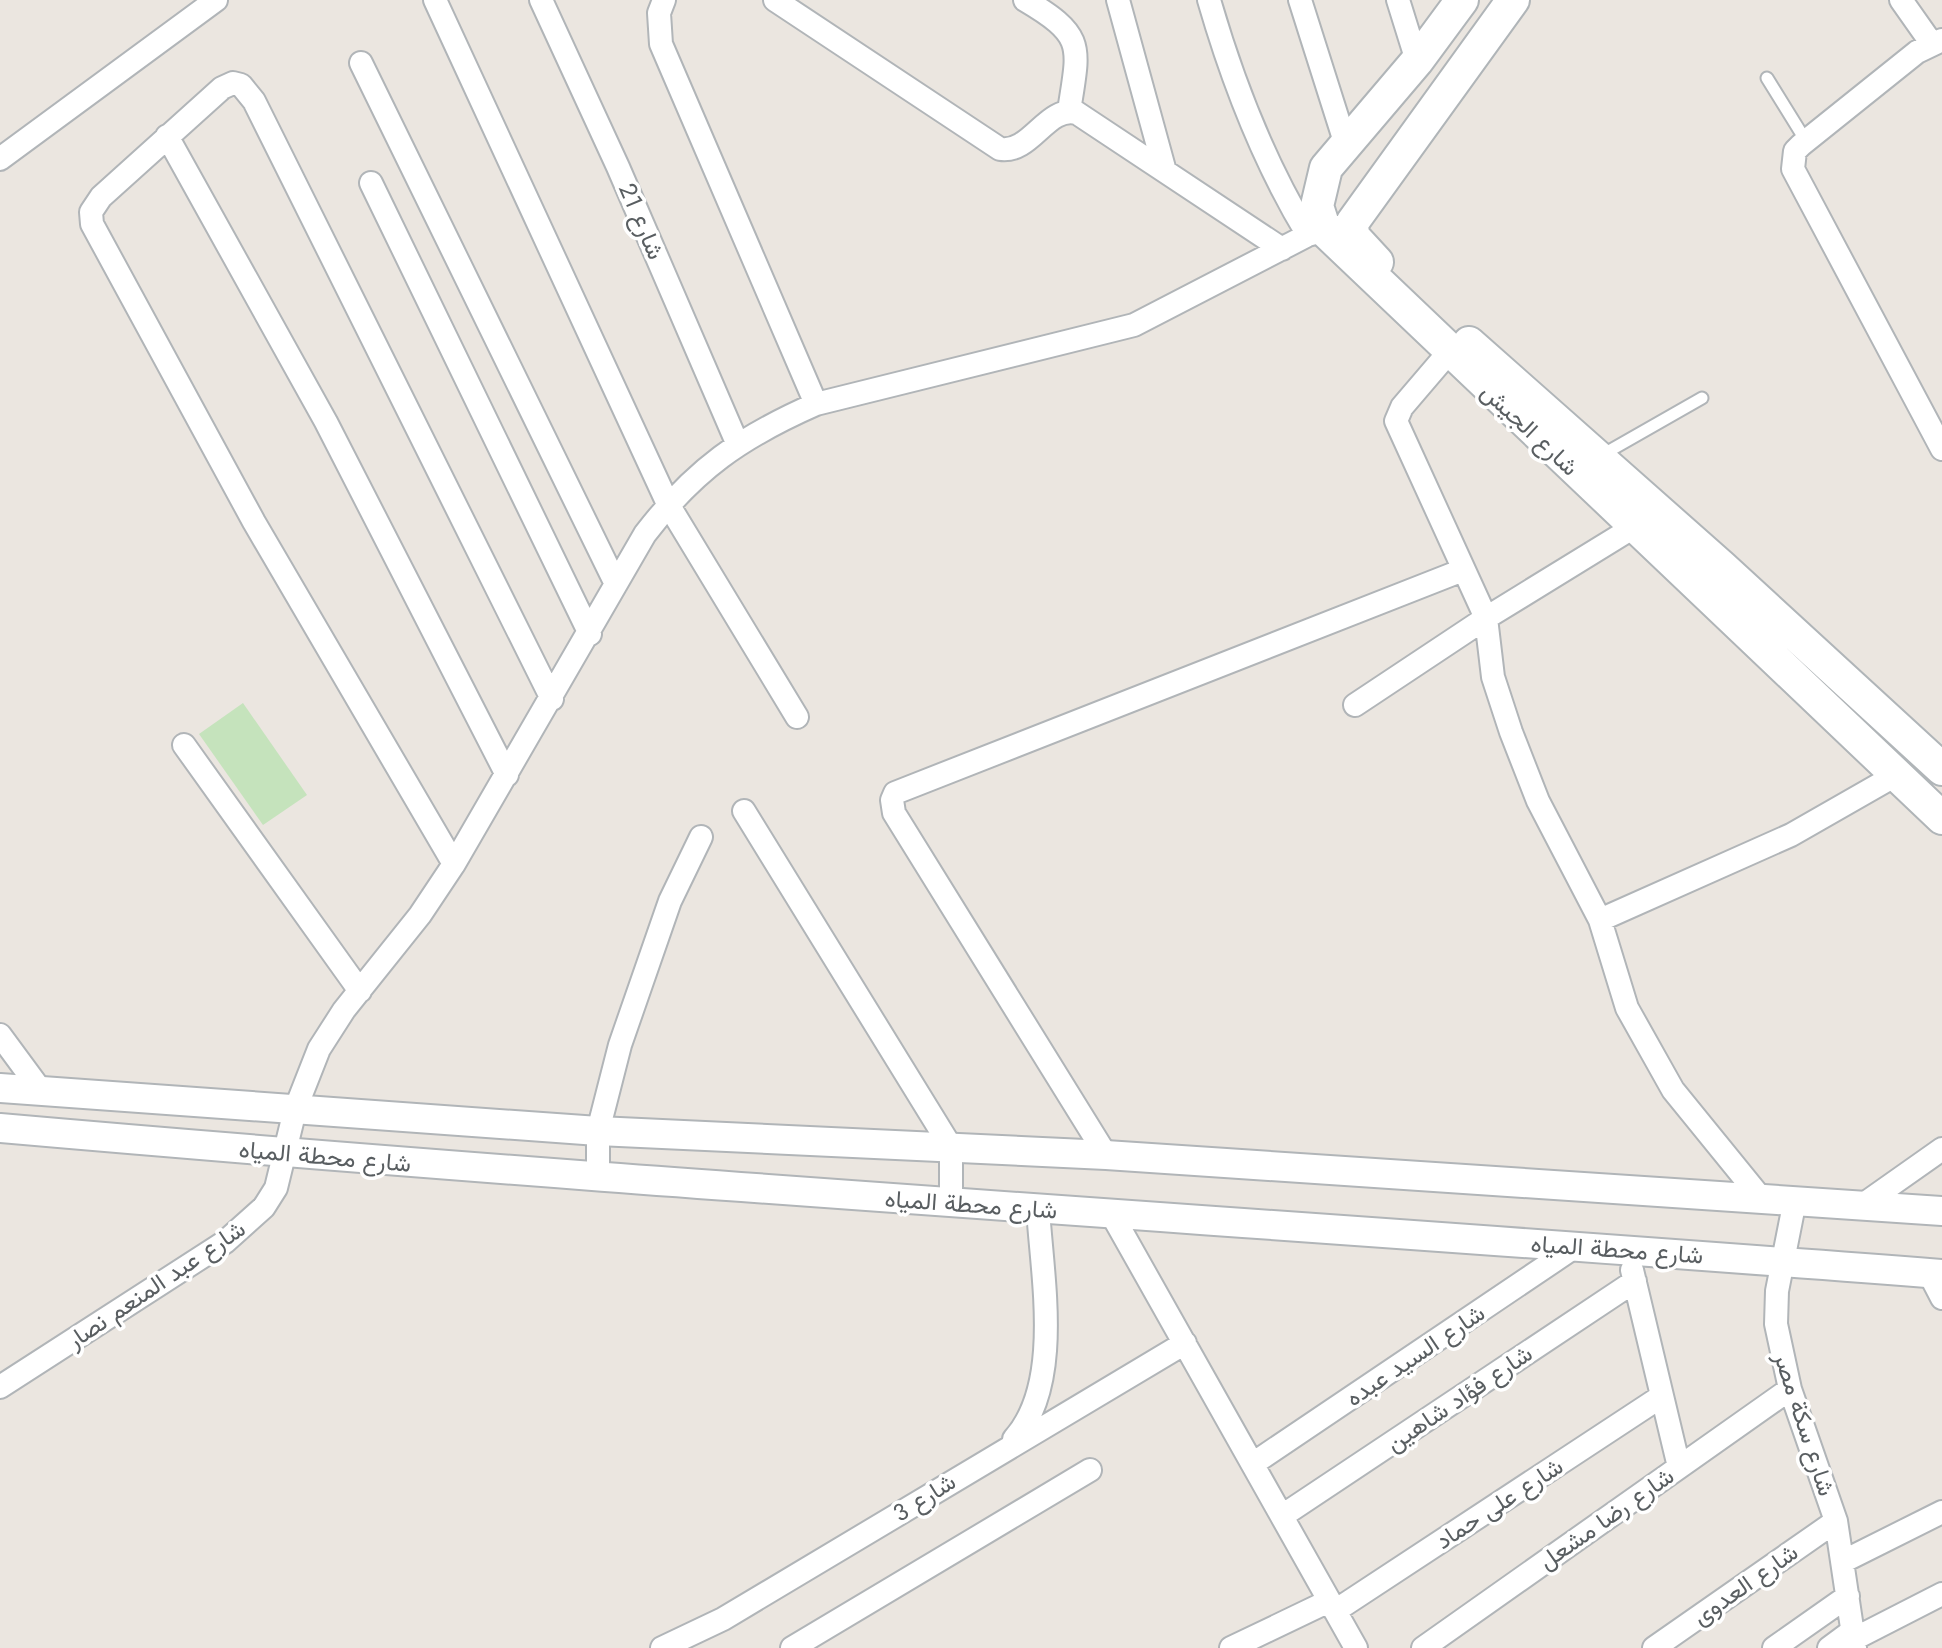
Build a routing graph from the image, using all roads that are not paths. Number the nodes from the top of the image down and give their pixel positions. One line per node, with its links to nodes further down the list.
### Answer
1 (216, 0): 22 (street)
2 (435, 0): 33 (street)
3 (541, 0): 30 (street, شارع 21)
4 (664, 0): 29 (street)
5 (775, 0): 18 (street)
6 (1025, 0): 18 (street)
7 (1118, 0): 23 (street)
8 (1209, 0): 25 (street)
9 (1300, 0): 21 (street)
10 (1398, 0): 15 (street)
11 (1462, 0): 15 (main road, شارع الجيش)
12 (1513, 0): 25 (main road)
13 (1901, 0): 14 (street)
14 (1937, 42): 20 (street)
15 (1417, 61): 21 (main road, شارع الجيش)
16 (361, 63): 37 (street)
17 (1767, 78): 20 (lane)
18 (1069, 111): 23 (street)
19 (167, 136): 40 (street); 45 (street); 50 (street)
20 (1806, 141): 31 (street)
21 (1346, 145): 25 (main road, شارع الجيش)
22 (0, 159)
23 (1164, 168): 26 (street)
24 (371, 183): 39 (street)
25 (1328, 230): 26 (street, شارع عبد المنعم نصار); 27 (main road, شارع الجيش); 32 (main road, شارع الجيش)
26 (1282, 249): 29 (street, شارع عبد المنعم نصار)
27 (1449, 352): 34 (main road, شارع الجيش); 35 (street)
28 (1702, 398): 32 (lane)
29 (816, 404): 30 (street, شارع عبد المنعم نصار)
30 (738, 445): 33 (street, شارع عبد المنعم نصار)
31 (1942, 449)
32 (1598, 457): 36 (main road, شارع الجيش)
33 (668, 504): 37 (street, شارع عبد المنعم نصار); 42 (street)
34 (1634, 527): 36 (main road, شارع الجيش); 38 (street)
35 (1463, 570): 38 (street); 63 (street)
36 (1712, 579): 44 (main road, شارع الجيش); 46 (main road, شارع الجيش)
37 (616, 584): 39 (street, شارع عبد المنعم نصار)
38 (1486, 618): 41 (street); 51 (street)
39 (590, 634): 40 (street, شارع عبد المنعم نصار)
40 (552, 699): 45 (street, شارع عبد المنعم نصار)
41 (1355, 705)
42 (797, 717)
43 (184, 745): 52 (street)
44 (1931, 759): 46 (main road)
45 (507, 775): 50 (street, شارع عبد المنعم نصار)
46 (1896, 775): 48 (main road, شارع الجيش); 51 (street)
47 (744, 811): 60 (street)
48 (1942, 818)
49 (701, 837): 59 (street)
50 (454, 864): 52 (street, شارع عبد المنعم نصار)
51 (1600, 920): 66 (street)
52 (360, 991): 56 (street, شارع عبد المنعم نصار)
53 (0, 1035): 55 (street)
54 (0, 1088): 55 (street, شارع محطة المياه)
55 (42, 1092): 56 (street, شارع محطة المياه)
56 (295, 1110): 57 (street, شارع محطة المياه); 62 (street, شارع عبد المنعم نصار)
57 (412, 1118): 59 (street, شارع محطة المياه); 64 (street)
58 (0, 1128): 62 (street, شارع محطة المياه)
59 (598, 1131): 60 (street, شارع محطة المياه); 65 (street)
60 (951, 1147): 63 (street, شارع محطة المياه); 68 (street)
61 (1942, 1149): 69 (street)
62 (285, 1153): 64 (street, شارع محطة المياه); 79 (street, شارع عبد المنعم نصار)
63 (1106, 1155): 66 (street, شارع محطة المياه)
64 (407, 1162): 65 (street, شارع محطة المياه)
65 (598, 1177): 68 (street, شارع محطة المياه)
66 (1760, 1197): 67 (street, شارع محطة المياه)
67 (1795, 1200): 69 (street, شارع محطة المياه); 75 (street, شارع سكة مصر)
68 (951, 1203): 70 (street, شارع محطة المياه)
69 (1864, 1204): 71 (street, شارع محطة المياه)
70 (1038, 1209): 72 (street, شارع محطة المياه); 82 (street)
71 (1942, 1211)
72 (1111, 1213): 73 (street, شارع محطة المياه); 78 (street)
73 (1576, 1246): 74 (street, شارع محطة المياه); 83 (street, شارع السيد عبده)
74 (1626, 1250): 75 (street, شارع محطة المياه); 76 (street)
75 (1783, 1262): 77 (street, شارع محطة المياه); 80 (street, شارع سكة مصر)
76 (1635, 1281): 81 (street); 87 (street, شارع فؤاد شاهين)
77 (1938, 1282)
78 (1185, 1343): 82 (street, شارع 3); 83 (street)
79 (0, 1387)
80 (1790, 1389): 84 (street, شارع رضا مشعل); 88 (street, شارع سكة مصر)
81 (1662, 1396): 84 (street); 92 (street, شارع على حماد)
82 (1000, 1451): 94 (street, شارع 3)
83 (1254, 1463): 87 (street)
84 (1679, 1467): 98 (street, شارع رضا مشعل)
85 (1090, 1470): 95 (street)
86 (1942, 1512): 89 (street)
87 (1282, 1516): 92 (street)
88 (1836, 1521): 89 (street, شارع سكة مصر); 99 (street, شارع العدوى)
89 (1844, 1561): 91 (street, شارع سكة مصر)
90 (1942, 1594): 93 (street)
91 (1848, 1596): 93 (street, شارع سكة مصر); 100 (street)
92 (1332, 1606): 96 (street, شارع على حماد); 97 (street)
93 (1854, 1639): 101 (street)
94 (662, 1648)
95 (792, 1648)
96 (1231, 1648)
97 (1356, 1648)
98 (1423, 1648)
99 (1654, 1648)
100 (1774, 1648)
101 (1829, 1648)

